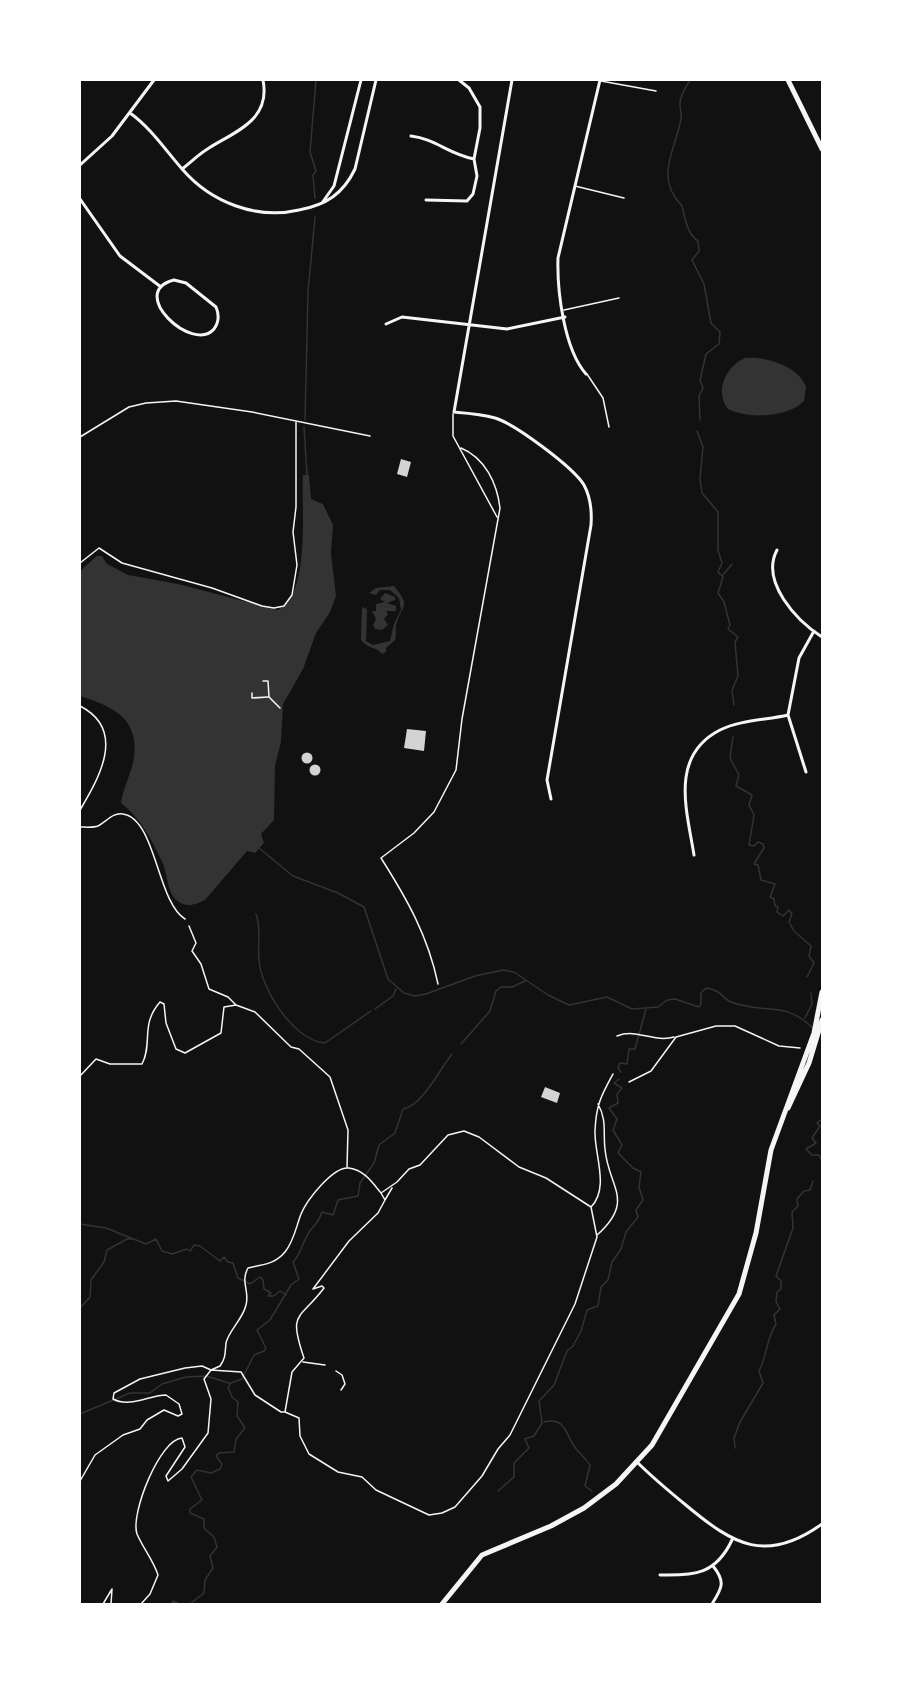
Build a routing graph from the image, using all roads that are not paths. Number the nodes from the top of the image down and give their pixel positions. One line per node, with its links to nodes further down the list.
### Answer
1 (154, 80): 10 (street)
2 (263, 80): 15 (street)
3 (361, 80): 20 (street)
4 (376, 80): 20 (street)
5 (459, 80): 13 (street)
6 (512, 80): 25 (street)
7 (600, 80): 9 (lane); 16 (street)
8 (788, 80): 12 (main road)
9 (656, 91)
10 (130, 112): 14 (street); 15 (street)
11 (411, 136): 13 (street)
12 (822, 148)
13 (474, 159): 19 (street)
14 (80, 165)
15 (182, 170): 20 (street)
16 (575, 186): 17 (lane); 23 (street)
17 (624, 198)
18 (80, 199): 21 (street)
19 (426, 200)
20 (321, 204)
21 (160, 287): 21 (street)
22 (619, 298): 23 (lane)
23 (563, 310): 24 (street)
24 (565, 317): 25 (street); 27 (street)
25 (469, 323): 26 (street); 28 (street)
26 (386, 324)
27 (586, 374): 29 (lane)
28 (454, 412): 30 (lane); 37 (street)
29 (609, 427)
30 (461, 448): 31 (lane); 31 (lane)
31 (497, 518): 39 (lane)
32 (777, 550): 33 (street)
33 (814, 631): 34 (street); 35 (street)
34 (822, 637)
35 (788, 715): 36 (street); 38 (street)
36 (806, 772)
37 (551, 799)
38 (694, 855)
39 (438, 984)
40 (822, 992): 41 (main road)
41 (820, 1022): 42 (main road)
42 (638, 1463): 44 (street); 47 (main road)
43 (822, 1524): 44 (street)
44 (732, 1540): 45 (street)
45 (713, 1566): 46 (street); 48 (street)
46 (660, 1575)
47 (442, 1605)
48 (712, 1605)

